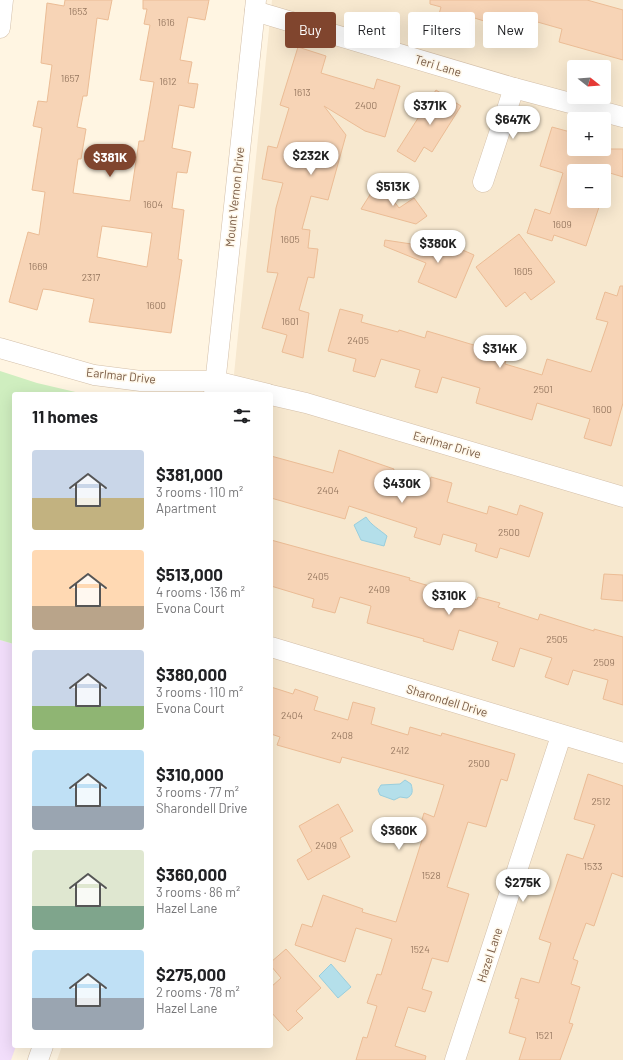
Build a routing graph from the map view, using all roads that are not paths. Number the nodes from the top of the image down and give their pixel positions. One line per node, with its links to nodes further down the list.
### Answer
1 (3, 0): 3 (street)
2 (255, 5): 4 (street, Teri Lane); 8 (street, Mount Vernon Drive)
3 (0, 28)
4 (514, 88): 5 (street, Teri Lane); 6 (street)
5 (623, 117)
6 (483, 182)
7 (0, 348): 8 (street, Earlmar Drive)
8 (214, 388): 9 (street, Earlmar Drive)
9 (250, 392)
10 (273, 395): 11 (street, Earlmar Drive)
11 (623, 497)
12 (273, 648): 13 (street, Sharondell Drive)
13 (561, 736): 14 (street, Sharondell Drive); 17 (street, Hazel Lane)
14 (623, 753)
15 (42, 1048): 16 (street)
16 (38, 1060)
17 (455, 1060)

